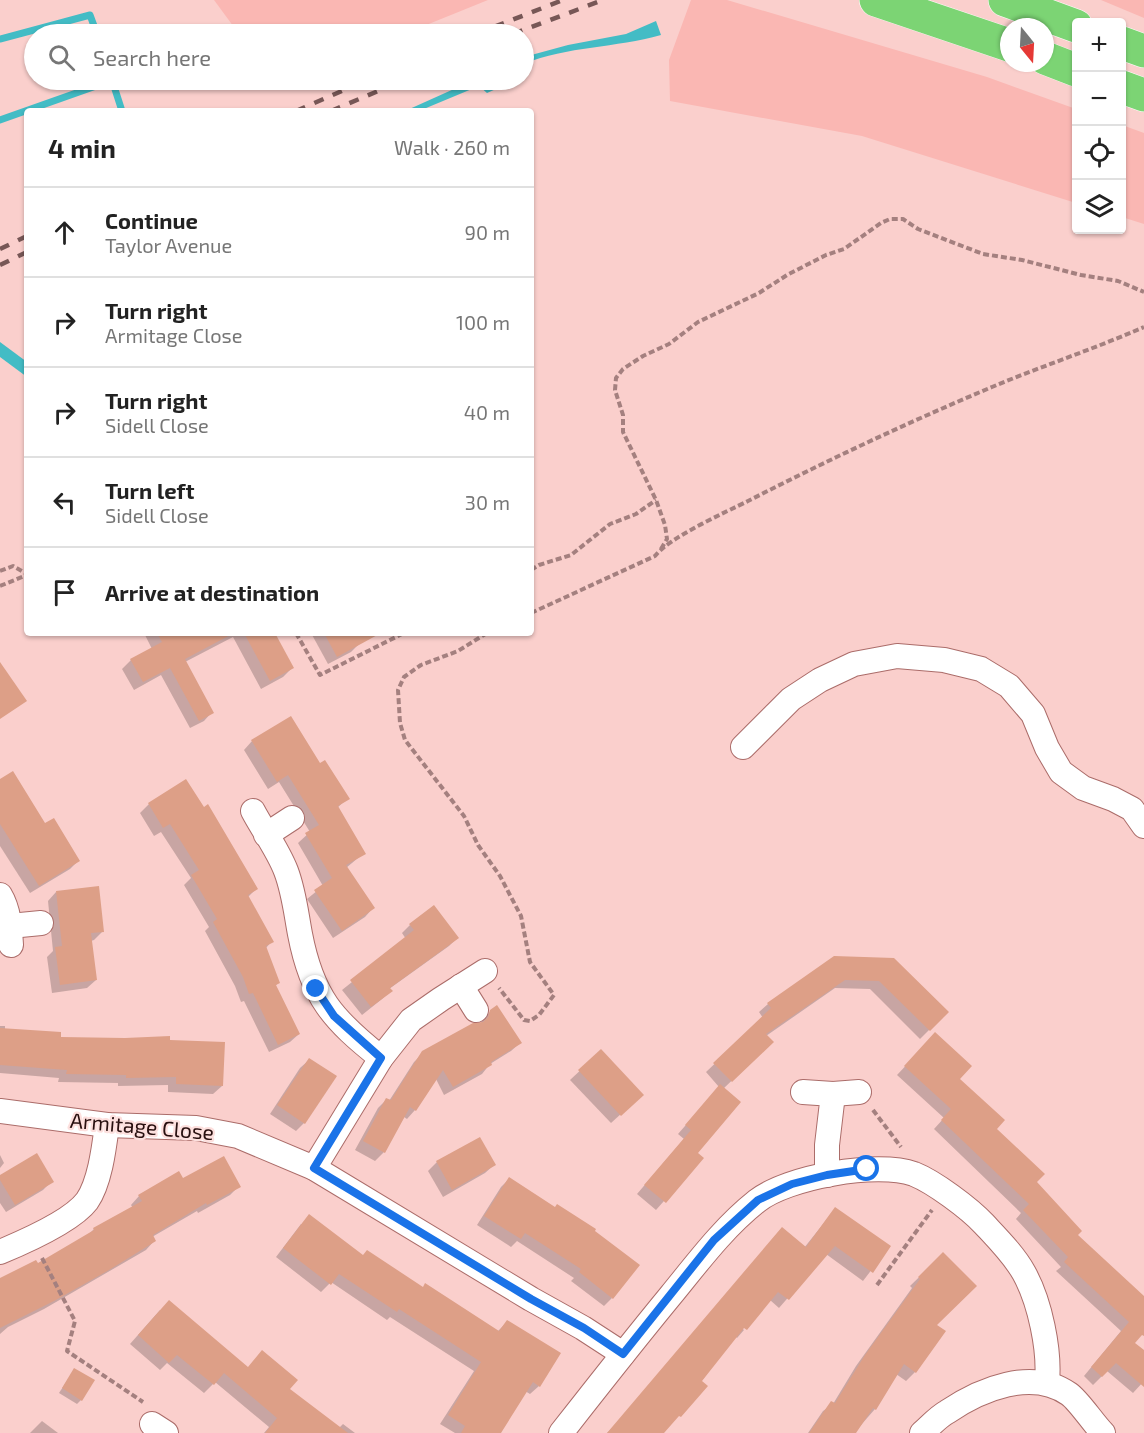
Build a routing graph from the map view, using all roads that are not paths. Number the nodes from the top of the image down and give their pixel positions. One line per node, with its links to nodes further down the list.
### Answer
1 (876, 0): 4 (highway)
2 (1005, 0): 3 (highway)
3 (1072, 24)
4 (1000, 42)
5 (1126, 44): 6 (highway)
6 (1144, 51)
7 (1054, 61): 8 (highway)
8 (1072, 68)
9 (1126, 88): 10 (highway)
10 (1144, 95)
11 (742, 747): 14 (street)
12 (253, 811): 15 (street)
13 (292, 818): 15 (street)
14 (1144, 825)
15 (266, 835): 21 (street)
16 (0, 895): 17 (street)
17 (41, 923)
18 (485, 971): 19 (street)
19 (461, 986): 20 (street); 21 (street)
20 (476, 1010)
21 (381, 1058): 27 (street)
22 (803, 1092): 24 (street)
23 (859, 1092): 24 (street)
24 (832, 1094): 28 (street)
25 (0, 1111): 26 (street, Armitage Close)
26 (107, 1125): 27 (street, Armitage Close); 29 (street)
27 (314, 1168): 30 (street, Armitage Close)
28 (827, 1175): 30 (street); 31 (street)
29 (0, 1252)
30 (623, 1354): 32 (street)
31 (1047, 1382): 33 (street); 34 (street)
32 (561, 1433)
33 (922, 1433)
34 (1102, 1433)

